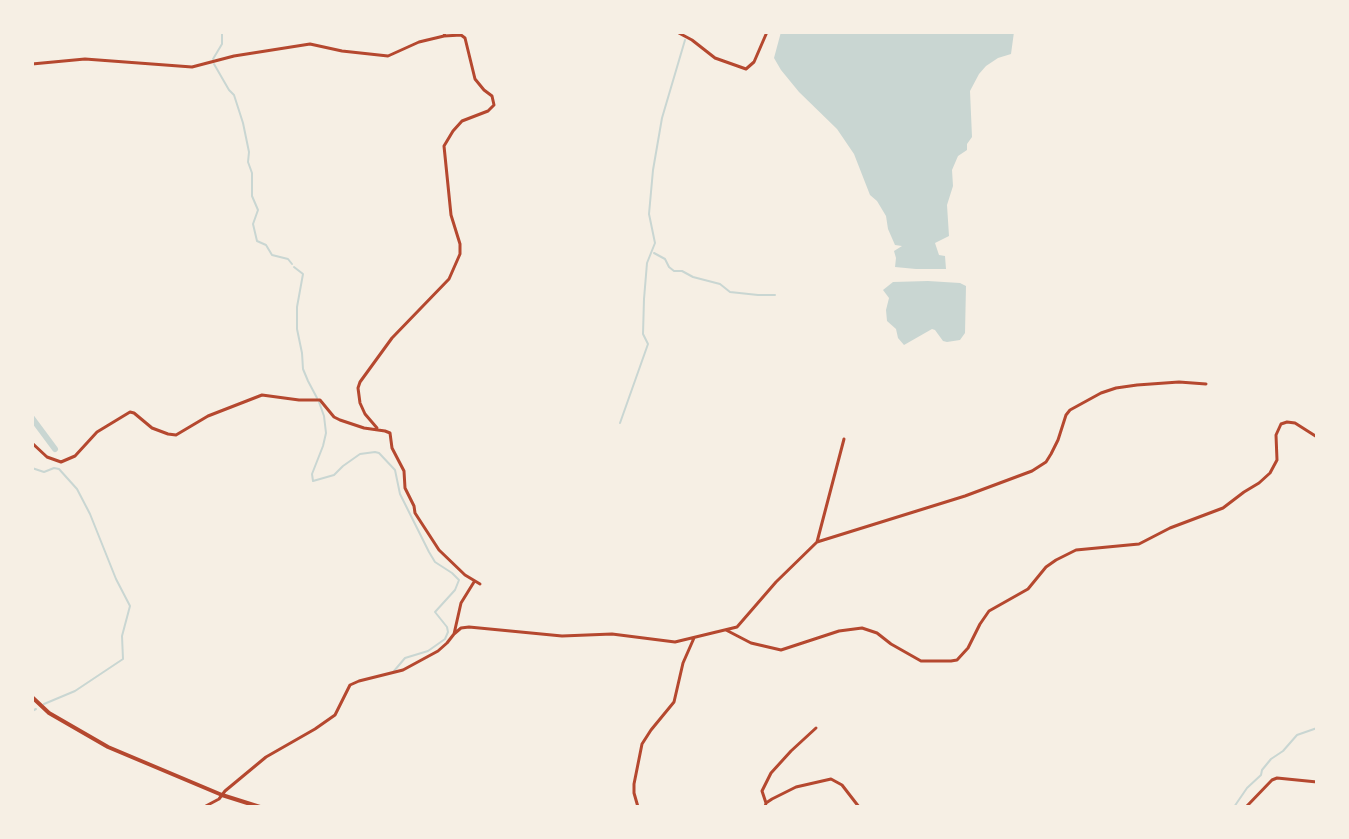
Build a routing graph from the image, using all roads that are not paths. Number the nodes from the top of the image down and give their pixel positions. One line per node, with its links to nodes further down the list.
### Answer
1 (677, 32): 2 (street)
2 (767, 32)
3 (445, 34): 4 (street); 6 (street)
4 (32, 64)
5 (1206, 384): 10 (street)
6 (378, 429): 9 (street); 11 (street)
7 (1317, 437): 13 (street)
8 (844, 439): 10 (street)
9 (32, 443)
10 (817, 542): 13 (street)
11 (474, 582): 12 (street); 14 (street)
12 (480, 584)
13 (726, 630): 15 (street)
14 (454, 634): 15 (street); 19 (street)
15 (694, 638): 23 (street)
16 (32, 697): 19 (street)
17 (816, 728): 20 (street)
18 (1317, 782): 25 (street)
19 (222, 795): 21 (street); 22 (street)
20 (765, 805): 24 (street)
21 (204, 807)
22 (260, 807)
23 (638, 807)
24 (859, 807)
25 (1246, 807)

